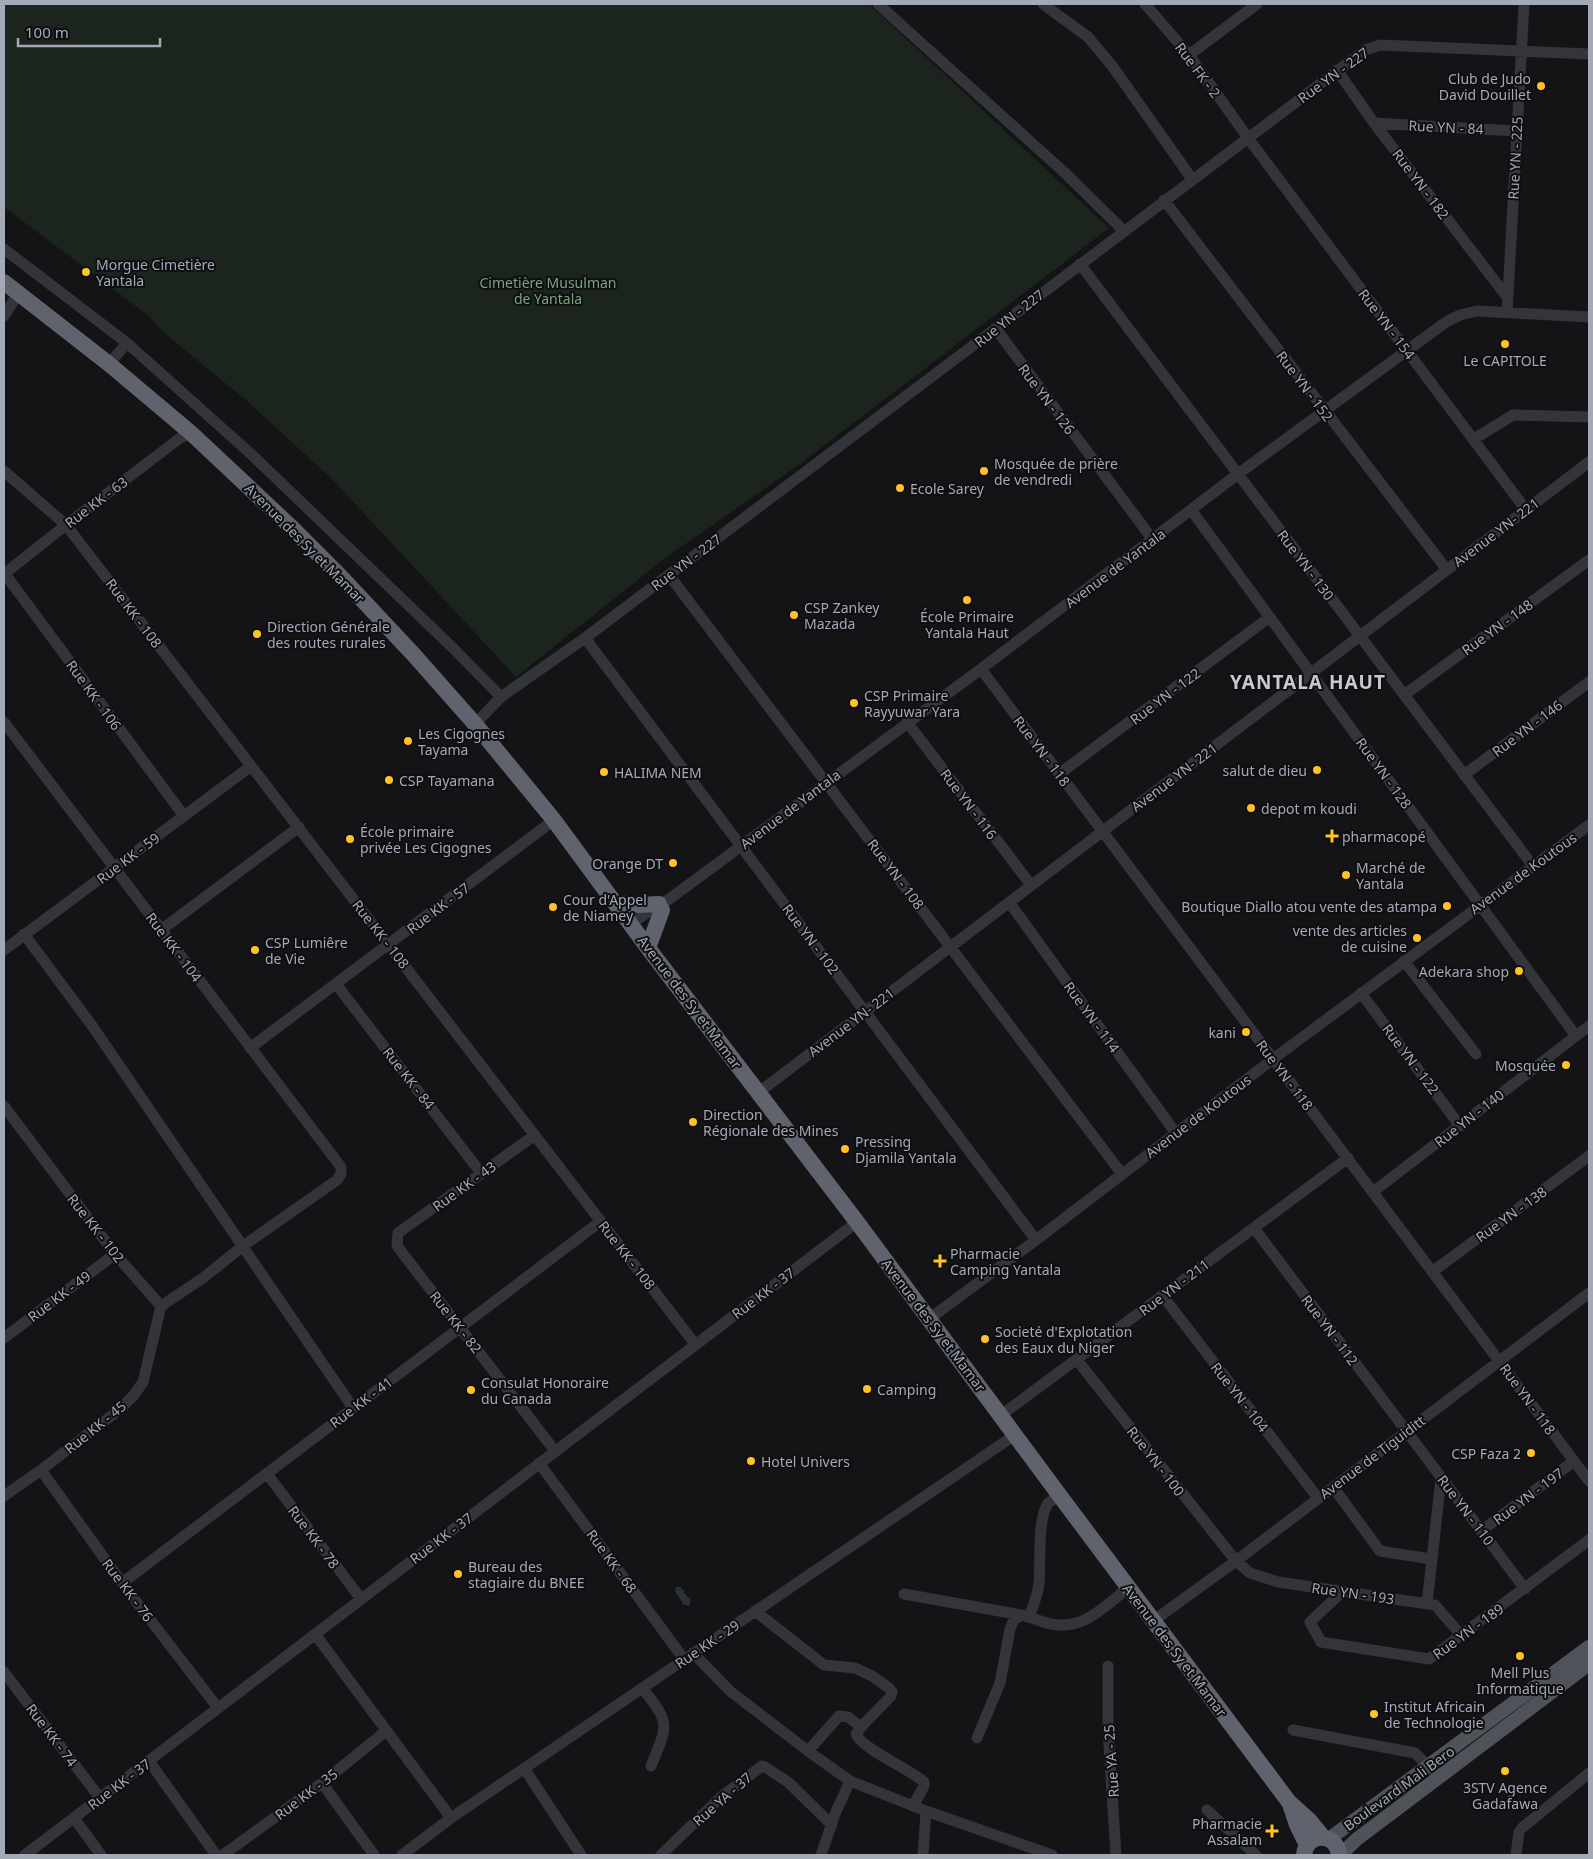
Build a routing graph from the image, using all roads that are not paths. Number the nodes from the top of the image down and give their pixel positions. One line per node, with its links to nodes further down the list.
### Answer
1 (878, 4): 15 (street)
2 (1044, 4): 13 (street)
3 (1145, 4): 8 (street, Rue FK - 2)
4 (1257, 4): 8 (street)
5 (1524, 4): 6 (street, Rue YN - 225)
6 (1521, 50): 7 (street, Rue YN - 227); 9 (street, Rue YN - 227); 11 (street, Rue YN - 225)
7 (1589, 54)
8 (1189, 55): 12 (street, Rue FK - 2)
9 (1337, 70): 10 (street, Rue YN - 182); 12 (street, Rue YN - 227)
10 (1374, 123): 11 (street, Rue YN - 84); 20 (street, Rue YN - 182)
11 (1516, 131): 20 (street, Rue YN - 225)
12 (1248, 138): 13 (street, Rue YN - 227); 26 (street, Rue YN - 154)
13 (1192, 179): 14 (street, Rue YN - 227)
14 (1164, 200): 15 (street, Rue YN - 227); 28 (street, Rue YN - 152)
15 (1124, 231): 17 (street, Rue YN - 227)
16 (4, 249): 25 (street)
17 (1080, 264): 24 (street, Rue YN - 227); 34 (street, Rue YN - 130)
18 (4, 282): 19 (highway, Avenue des Sy et Mamar)
19 (19, 292): 21 (street); 27 (highway, Avenue des Sy et Mamar)
20 (1507, 297): 22 (street, Rue YN - 225)
21 (5, 312)
22 (1507, 313): 23 (street, Avenue de Yantala); 26 (street, Avenue de Yantala)
23 (1589, 317)
24 (996, 330): 38 (street, Rue YN - 126); 42 (street, Rue YN - 227)
25 (128, 343): 27 (street); 50 (street)
26 (1407, 350): 28 (street, Avenue de Yantala); 31 (street, Rue YN - 154)
27 (109, 364): 30 (highway, Avenue des Sy et Mamar)
28 (1324, 411): 34 (street, Avenue de Yantala); 40 (street, Rue YN - 152)
29 (1589, 417): 31 (street)
30 (191, 433): 37 (street, Rue KK - 63); 53 (highway, Avenue des Sy et Mamar)
31 (1474, 438): 35 (street, Rue YN - 154)
32 (1589, 462): 35 (street, Avenue YN- 221)
33 (4, 471): 37 (street, Rue KK - 108)
34 (1238, 474): 36 (street, Avenue de Yantala); 44 (street, Rue YN - 130)
35 (1526, 510): 40 (street, Avenue YN- 221)
36 (1192, 511): 38 (street, Avenue de Yantala); 43 (street, Rue YN - 128)
37 (66, 524): 41 (street, Rue KK - 63); 54 (street, Rue KK - 108)
38 (1153, 540): 46 (street, Avenue de Yantala)
39 (1589, 560): 49 (street, Rue YN - 148)
40 (1447, 570): 44 (street, Avenue YN- 221)
41 (4, 574): 58 (street, Rue KK - 106)
42 (670, 575): 45 (street, Rue YN - 227); 57 (street, Rue YN - 108)
43 (1270, 617): 47 (street, Rue YN - 128); 55 (street, Rue YN - 122)
44 (1360, 636): 47 (street, Avenue YN- 221); 49 (street, Rue YN - 130)
45 (585, 638): 50 (street, Rue YN - 227); 63 (street, Rue YN - 102)
46 (981, 669): 52 (street, Avenue de Yantala); 55 (street, Rue YN - 118)
47 (1311, 673): 62 (street, Avenue YN- 221); 70 (street, Rue YN - 128)
48 (1589, 682): 56 (street, Rue YN - 146)
49 (1404, 695): 56 (street, Rue YN - 130)
50 (501, 697): 53 (street, Rue YN - 227)
51 (4, 722): 65 (street, Rue KK - 104)
52 (907, 722): 57 (street, Avenue de Yantala); 66 (street, Rue YN - 116)
53 (475, 724): 59 (highway, Avenue des Sy et Mamar)
54 (251, 766): 58 (street, Rue KK - 59); 61 (street, Rue KK - 108)
55 (1060, 774): 62 (street, Rue YN - 118)
56 (1464, 775): 64 (street, Rue YN - 130)
57 (827, 782): 63 (street, Avenue de Yantala); 75 (street, Rue YN - 108)
58 (184, 816): 65 (street, Rue KK - 59)
59 (553, 819): 68 (highway, Avenue des Sy et Mamar); 74 (street, Rue KK - 57)
60 (1589, 825): 64 (street, Avenue de Koutous)
61 (298, 828): 72 (street); 74 (street, Rue KK - 108)
62 (1102, 831): 66 (street, Avenue YN- 221); 86 (street, Rue YN - 118)
63 (741, 846): 69 (street, Avenue de Yantala); 81 (street, Rue YN - 102)
64 (1533, 866): 70 (street, Avenue de Koutous)
65 (114, 868): 72 (street, Rue KK - 104); 73 (street, Rue KK - 59)
66 (1031, 885): 67 (street, Avenue YN- 221)
67 (1009, 902): 75 (street, Avenue YN- 221); 90 (street, Rue YN - 114)
68 (616, 903): 69 (highway); 71 (highway, Avenue des Sy et Mamar)
69 (663, 905): 71 (street, Avenue de Yantala); 76 (highway)
70 (1480, 905): 78 (street, Avenue de Koutous); 83 (street, Rue YN - 128)
71 (633, 926): 76 (highway, Avenue des Sy et Mamar)
72 (161, 930): 84 (street, Rue KK - 104)
73 (24, 934): 77 (street, Rue KK - 59); 102 (street)
74 (389, 945): 79 (street, Rue KK - 57); 91 (street, Rue KK - 108)
75 (950, 946): 81 (street, Avenue YN- 221); 95 (street, Rue YN - 108)
76 (648, 948): 87 (highway, Avenue des Sy et Mamar)
77 (4, 950)
78 (1404, 961): 80 (street, Avenue de Koutous); 85 (street)
79 (336, 984): 84 (street, Rue KK - 57); 94 (street, Rue KK - 84)
80 (1361, 993): 86 (street, Avenue de Koutous); 89 (street, Rue YN - 122)
81 (865, 1011): 87 (street, Avenue YN- 221); 101 (street, Rue YN - 102)
82 (1589, 1026): 83 (street, Rue YN - 140)
83 (1576, 1036): 89 (street, Rue YN - 140)
84 (250, 1048): 102 (street, Rue KK - 104)
85 (1476, 1054)
86 (1273, 1059): 90 (street, Avenue de Koutous); 93 (street, Rue YN - 118)
87 (758, 1092): 98 (highway, Avenue des Sy et Mamar)
88 (4, 1106): 103 (street, Rue KK - 102)
89 (1460, 1126): 96 (street, Rue YN - 140)
90 (1175, 1132): 95 (street, Avenue de Koutous)
91 (535, 1135): 94 (street, Rue KK - 43); 97 (street, Rue KK - 108)
92 (1589, 1156): 104 (street, Rue YN - 138)
93 (1348, 1158): 96 (street, Rue YN - 118); 99 (street, Rue YN - 211)
94 (481, 1173): 100 (street, Rue KK - 43)
95 (1122, 1174): 101 (street, Avenue de Koutous)
96 (1373, 1192): 104 (street, Rue YN - 118)
97 (601, 1221): 109 (street, Rue KK - 41); 111 (street, Rue KK - 108)
98 (857, 1222): 108 (highway, Avenue des Sy et Mamar); 111 (street, Rue KK - 37)
99 (1254, 1228): 106 (street, Rue YN - 211); 116 (street, Rue YN - 112)
100 (396, 1239): 109 (street, Rue KK - 82)
101 (1036, 1240): 108 (street, Avenue de Koutous)
102 (243, 1246): 107 (street); 114 (street)
103 (115, 1254): 107 (street, Rue KK - 102); 110 (street, Rue KK - 49)
104 (1432, 1272): 113 (street, Rue YN - 118)
105 (1589, 1293): 113 (street, Avenue de Tiguiditt)
106 (1162, 1296): 112 (street, Rue YN - 211); 128 (street, Rue YN - 104)
107 (161, 1306): 121 (street, Rue KK - 45)
108 (929, 1318): 115 (highway, Avenue des Sy et Mamar)
109 (460, 1327): 114 (street, Rue KK - 41); 118 (street, Rue KK - 82)
110 (5, 1334)
111 (696, 1344): 118 (street, Rue KK - 37)
112 (1077, 1360): 115 (street, Rue YN - 211); 132 (street, Rue YN - 100)
113 (1499, 1360): 116 (street, Avenue de Tiguiditt); 119 (street, Rue YN - 118)
114 (353, 1408): 122 (street, Rue KK - 41)
115 (1000, 1416): 117 (highway, Avenue des Sy et Mamar)
116 (1406, 1431): 123 (street, Rue YN - 110); 125 (street, Avenue de Tiguiditt)
117 (1015, 1436): 127 (highway, Avenue des Sy et Mamar); 140 (street, Rue KK - 29)
118 (555, 1451): 120 (street, Rue KK - 37)
119 (1574, 1461): 124 (street, Rue YN - 118); 129 (street, Rue YN - 197)
120 (539, 1463): 138 (street, Rue KK - 37); 146 (street, Rue KK - 68)
121 (41, 1470): 126 (street, Rue KK - 45); 133 (street, Rue KK - 76)
122 (268, 1474): 133 (street, Rue KK - 41); 138 (street, Rue KK - 78)
123 (1441, 1478): 129 (street, Rue YN - 110); 131 (street)
124 (1589, 1481)
125 (1332, 1486): 128 (street, Avenue de Tiguiditt); 131 (street)
126 (4, 1496)
127 (1060, 1496): 134 (highway, Avenue des Sy et Mamar); 141 (street)
128 (1318, 1498): 132 (street, Avenue de Tiguiditt)
129 (1481, 1531): 135 (street, Rue YN - 110)
130 (1589, 1540): 135 (street, Rue YN - 189)
131 (1431, 1559): 139 (street)
132 (1236, 1562): 136 (street, Rue YN - 193); 142 (street, Avenue de Tiguiditt)
133 (122, 1583): 151 (street, Rue KK - 76)
134 (1128, 1588): 141 (street); 142 (highway, Avenue des Sy et Mamar)
135 (1525, 1589): 144 (street, Rue YN - 189)
136 (1343, 1592): 139 (street, Rue YN - 193); 144 (street, Rue YN - 189)
137 (904, 1594): 141 (street)
138 (360, 1599): 143 (street, Rue KK - 37)
139 (1427, 1604): 144 (street, Rue YN - 193)
140 (755, 1611): 146 (street, Rue KK - 29); 152 (street)
141 (1025, 1616): 155 (street)
142 (1153, 1621): 166 (highway, Avenue des Sy et Mamar)
143 (315, 1634): 151 (street, Rue KK - 37); 154 (street)
144 (1462, 1636)
145 (1589, 1647): 159 (main road, Boulevard Mali Bero)
146 (689, 1656): 150 (street, Rue KK - 29); 156 (street, Rue KK - 68)
147 (1589, 1664): 162 (main road, Boulevard Mali Bero)
148 (1108, 1666): 187 (street, Rue YA - 25)
149 (4, 1672): 165 (street, Rue KK - 74)
150 (642, 1688): 158 (street); 160 (street, Rue KK - 29)
151 (218, 1708): 157 (street, Rue KK - 37)
152 (861, 1727): 156 (street); 167 (street)
153 (1293, 1730): 159 (street)
154 (386, 1731): 164 (street, Rue KK - 35); 171 (street)
155 (977, 1738)
156 (808, 1751): 163 (street, Rue KK - 68)
157 (148, 1761): 165 (street, Rue KK - 37); 179 (street)
158 (651, 1766)
159 (1429, 1766): 162 (street); 173 (main road, Boulevard Mali Bero)
160 (524, 1768): 171 (street, Rue KK - 29); 182 (street)
161 (1589, 1773): 190 (street)
162 (1439, 1778): 189 (main road, Boulevard Mali Bero)
163 (850, 1780): 167 (street, Rue KK - 68); 172 (street)
164 (322, 1783): 180 (street, Rue KK - 35); 181 (street)
165 (100, 1798): 170 (street, Rue KK - 37)
166 (1289, 1802): 173 (highway, Avenue des Sy et Mamar); 175 (highway, Avenue des Sy et Mamar)
167 (913, 1806): 169 (street, Rue KK - 68)
168 (1207, 1810): 188 (street)
169 (926, 1811): 174 (street, Rue KK - 68); 185 (street)
170 (74, 1818): 177 (street, Rue KK - 37); 178 (street)
171 (451, 1818): 176 (street, Rue KK - 29)
172 (832, 1825): 183 (street, Rue YA - 37); 184 (street)
173 (1326, 1838): 175 (highway); 189 (highway, Avenue des Sy et Mamar)
174 (1027, 1851): 186 (street, Rue KK - 68)
175 (1304, 1852)
176 (408, 1853)
177 (26, 1855)
178 (100, 1855)
179 (216, 1855)
180 (223, 1855)
181 (374, 1855)
182 (581, 1855)
183 (661, 1855)
184 (822, 1855)
185 (923, 1855)
186 (1052, 1855)
187 (1116, 1855)
188 (1256, 1855)
189 (1339, 1855)
190 (1516, 1855)

